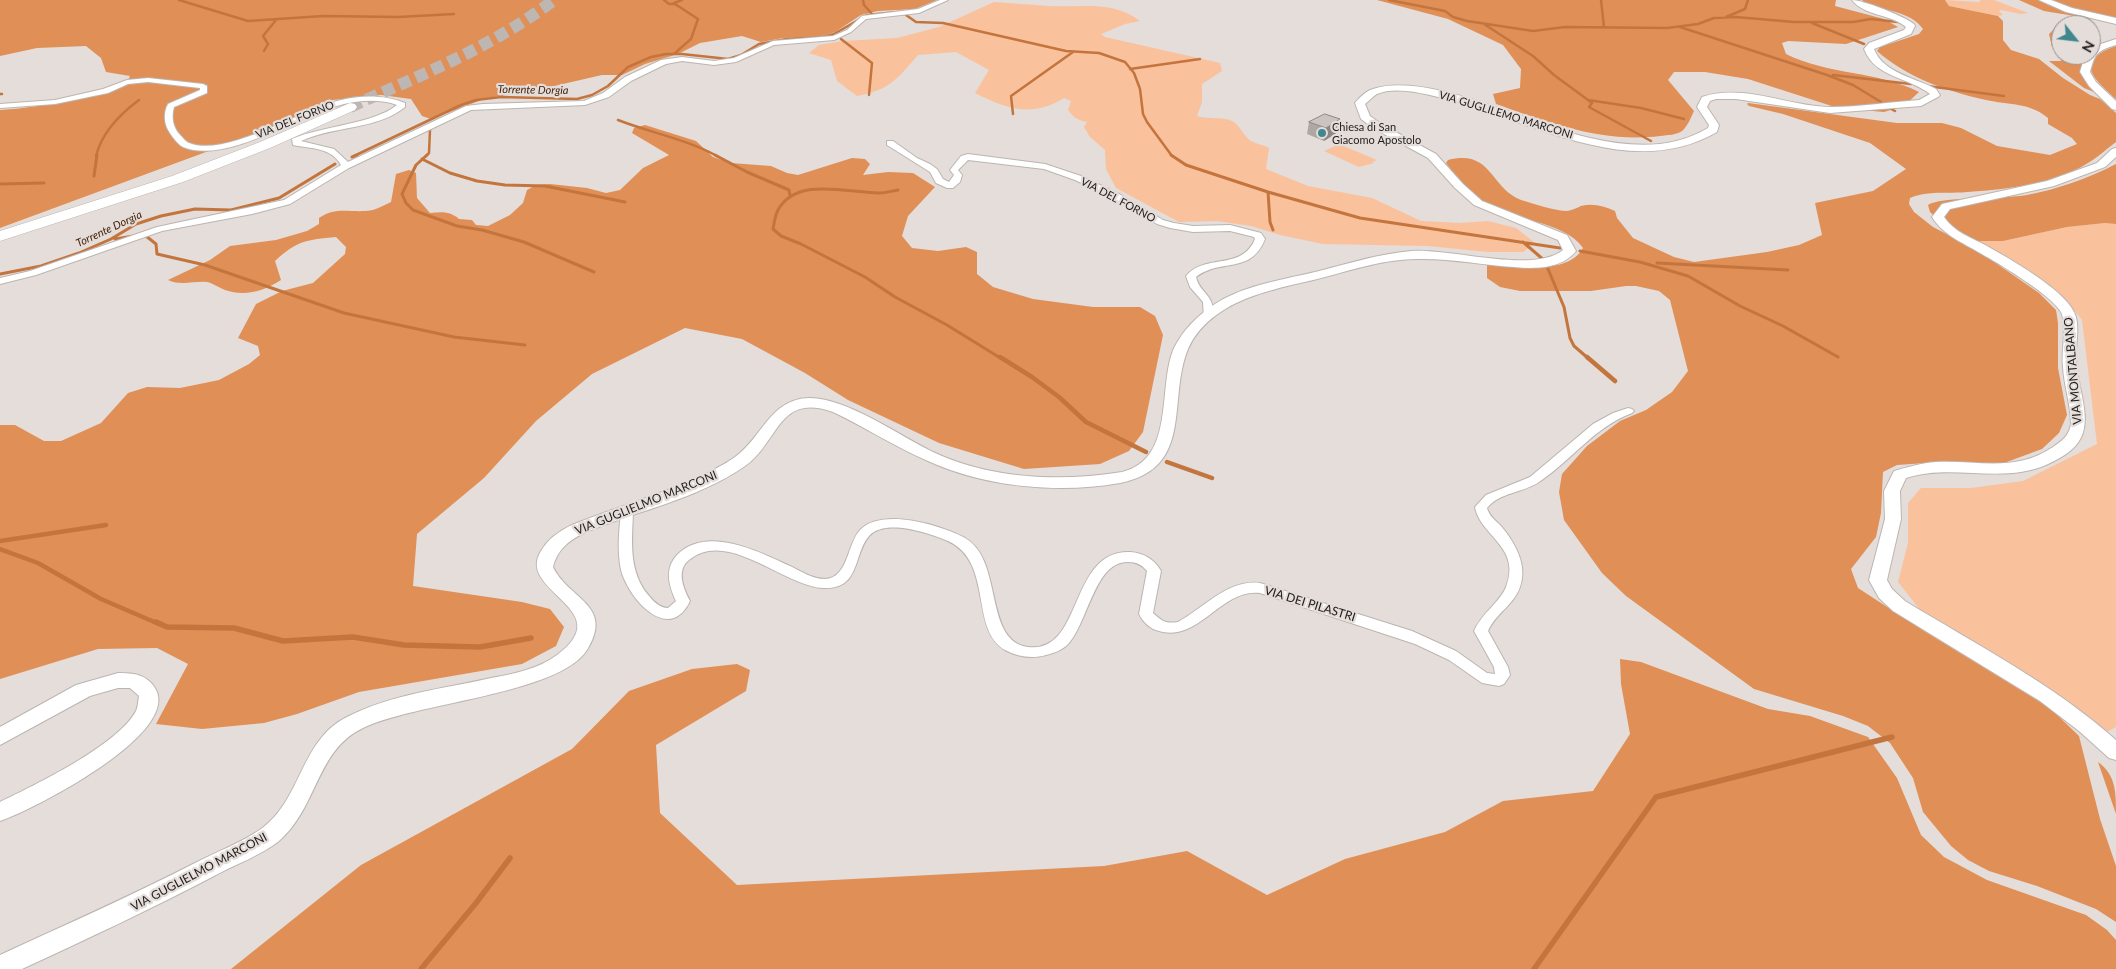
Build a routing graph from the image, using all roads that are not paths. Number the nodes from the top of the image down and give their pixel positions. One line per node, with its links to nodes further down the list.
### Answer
1 (945, 0): 15 (street)
2 (1856, 0): 18 (street, VIA GUGLILEMO MARCONI)
3 (2043, 0): 4 (street)
4 (2116, 21)
5 (2116, 42): 6 (street)
6 (2101, 47)
7 (2087, 65): 10 (street)
8 (0, 106): 15 (street, VIA DEL FORNO)
9 (350, 107): 16 (highway)
10 (2116, 107)
11 (890, 143): 14 (street)
12 (974, 146): 14 (street)
13 (2116, 151): 22 (street, VIA MONTALBANO)
14 (974, 157): 18 (street, VIA DEL FORNO)
15 (346, 166): 17 (street)
16 (0, 236)
17 (0, 281)
18 (1208, 316): 20 (street, VIA GUGLIELMO MARCONI)
19 (1628, 411): 20 (street, VIA DEI PILASTRI)
20 (627, 512): 24 (street, VIA GUGLIELMO MARCONI)
21 (0, 736): 23 (street)
22 (2116, 752)
23 (0, 812)
24 (0, 968)

